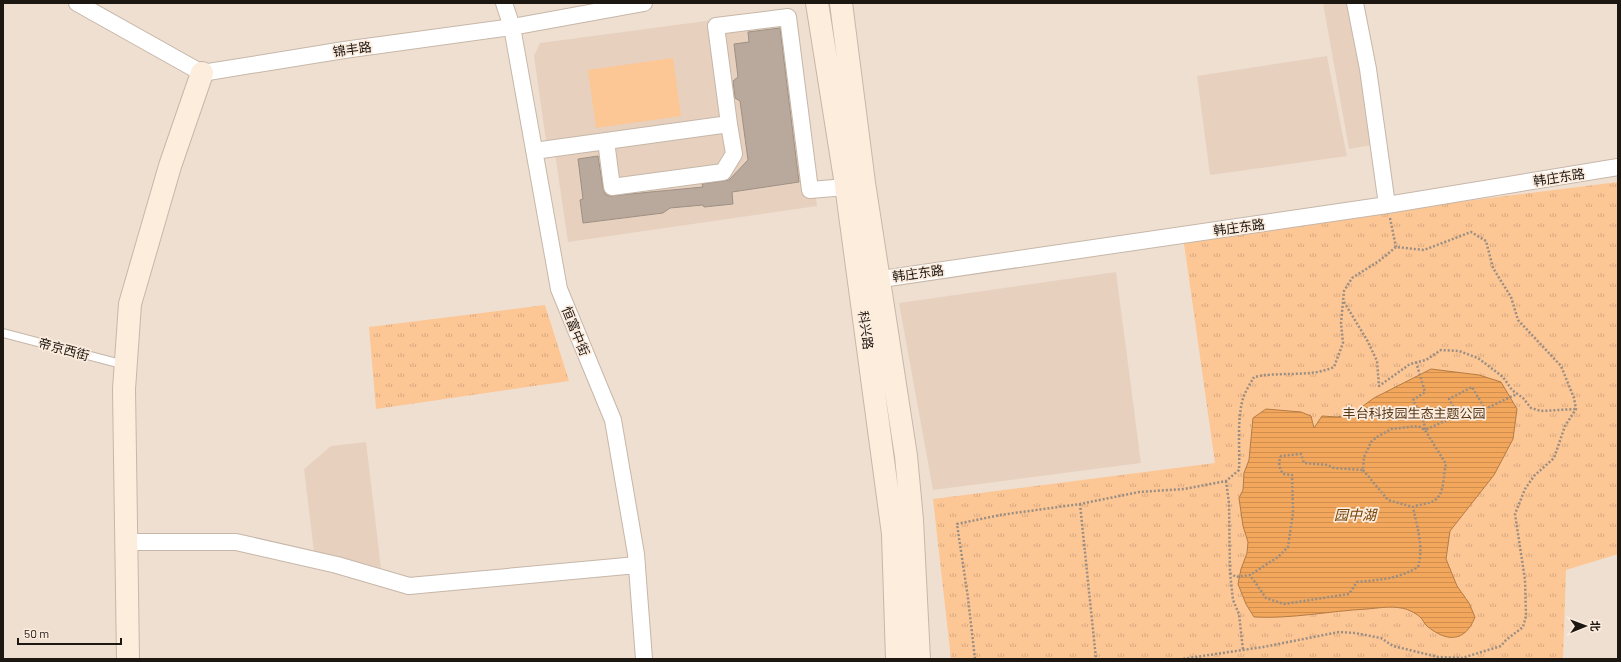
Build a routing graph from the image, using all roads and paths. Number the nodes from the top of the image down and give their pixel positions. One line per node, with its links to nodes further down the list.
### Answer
1 (77, 3): 8 (street)
2 (504, 3): 7 (street, 恒富中街)
3 (644, 3): 7 (street, 锦丰路)
4 (817, 3): 13 (main road, 科兴路)
5 (841, 3): 16 (main road, 科兴路)
6 (1355, 3): 14 (street)
7 (512, 27): 8 (street, 锦丰路); 11 (street, 恒富中街)
8 (202, 73): 20 (main road)
9 (729, 124): 10 (street); 10 (street); 13 (street)
10 (606, 141): 11 (street)
11 (534, 151): 29 (street, 恒富中街)
12 (1618, 167): 14 (street, 韩庄东路)
13 (846, 187): 16 (main road, 科兴路)
14 (1387, 205): 15 (path); 16 (street, 韩庄东路)
15 (1396, 247): 17 (path); 22 (path)
16 (869, 281): 35 (main road, 科兴路); 36 (main road, 科兴路)
17 (1343, 302): 19 (path); 25 (path)
18 (3, 333): 20 (lane, 帝京西街)
19 (1416, 362): 21 (path); 23 (path)
20 (126, 365): 28 (main road)
21 (1517, 394): 22 (path); 23 (path)
22 (1576, 409): 32 (path)
23 (1425, 430): 24 (path); 27 (path)
24 (1363, 470): 27 (path); 31 (path)
25 (1226, 481): 26 (path); 30 (path)
26 (1080, 504): 37 (path); 38 (path)
27 (1413, 507): 31 (path)
28 (125, 542): 29 (street); 33 (main road)
29 (637, 565): 34 (street, 恒富中街)
30 (1230, 573): 31 (path); 32 (path)
31 (1250, 575)
32 (1244, 650): 39 (path)
33 (128, 659)
34 (644, 659)
35 (897, 659)
36 (919, 659)
37 (975, 659)
38 (1096, 659)
39 (1182, 659)

